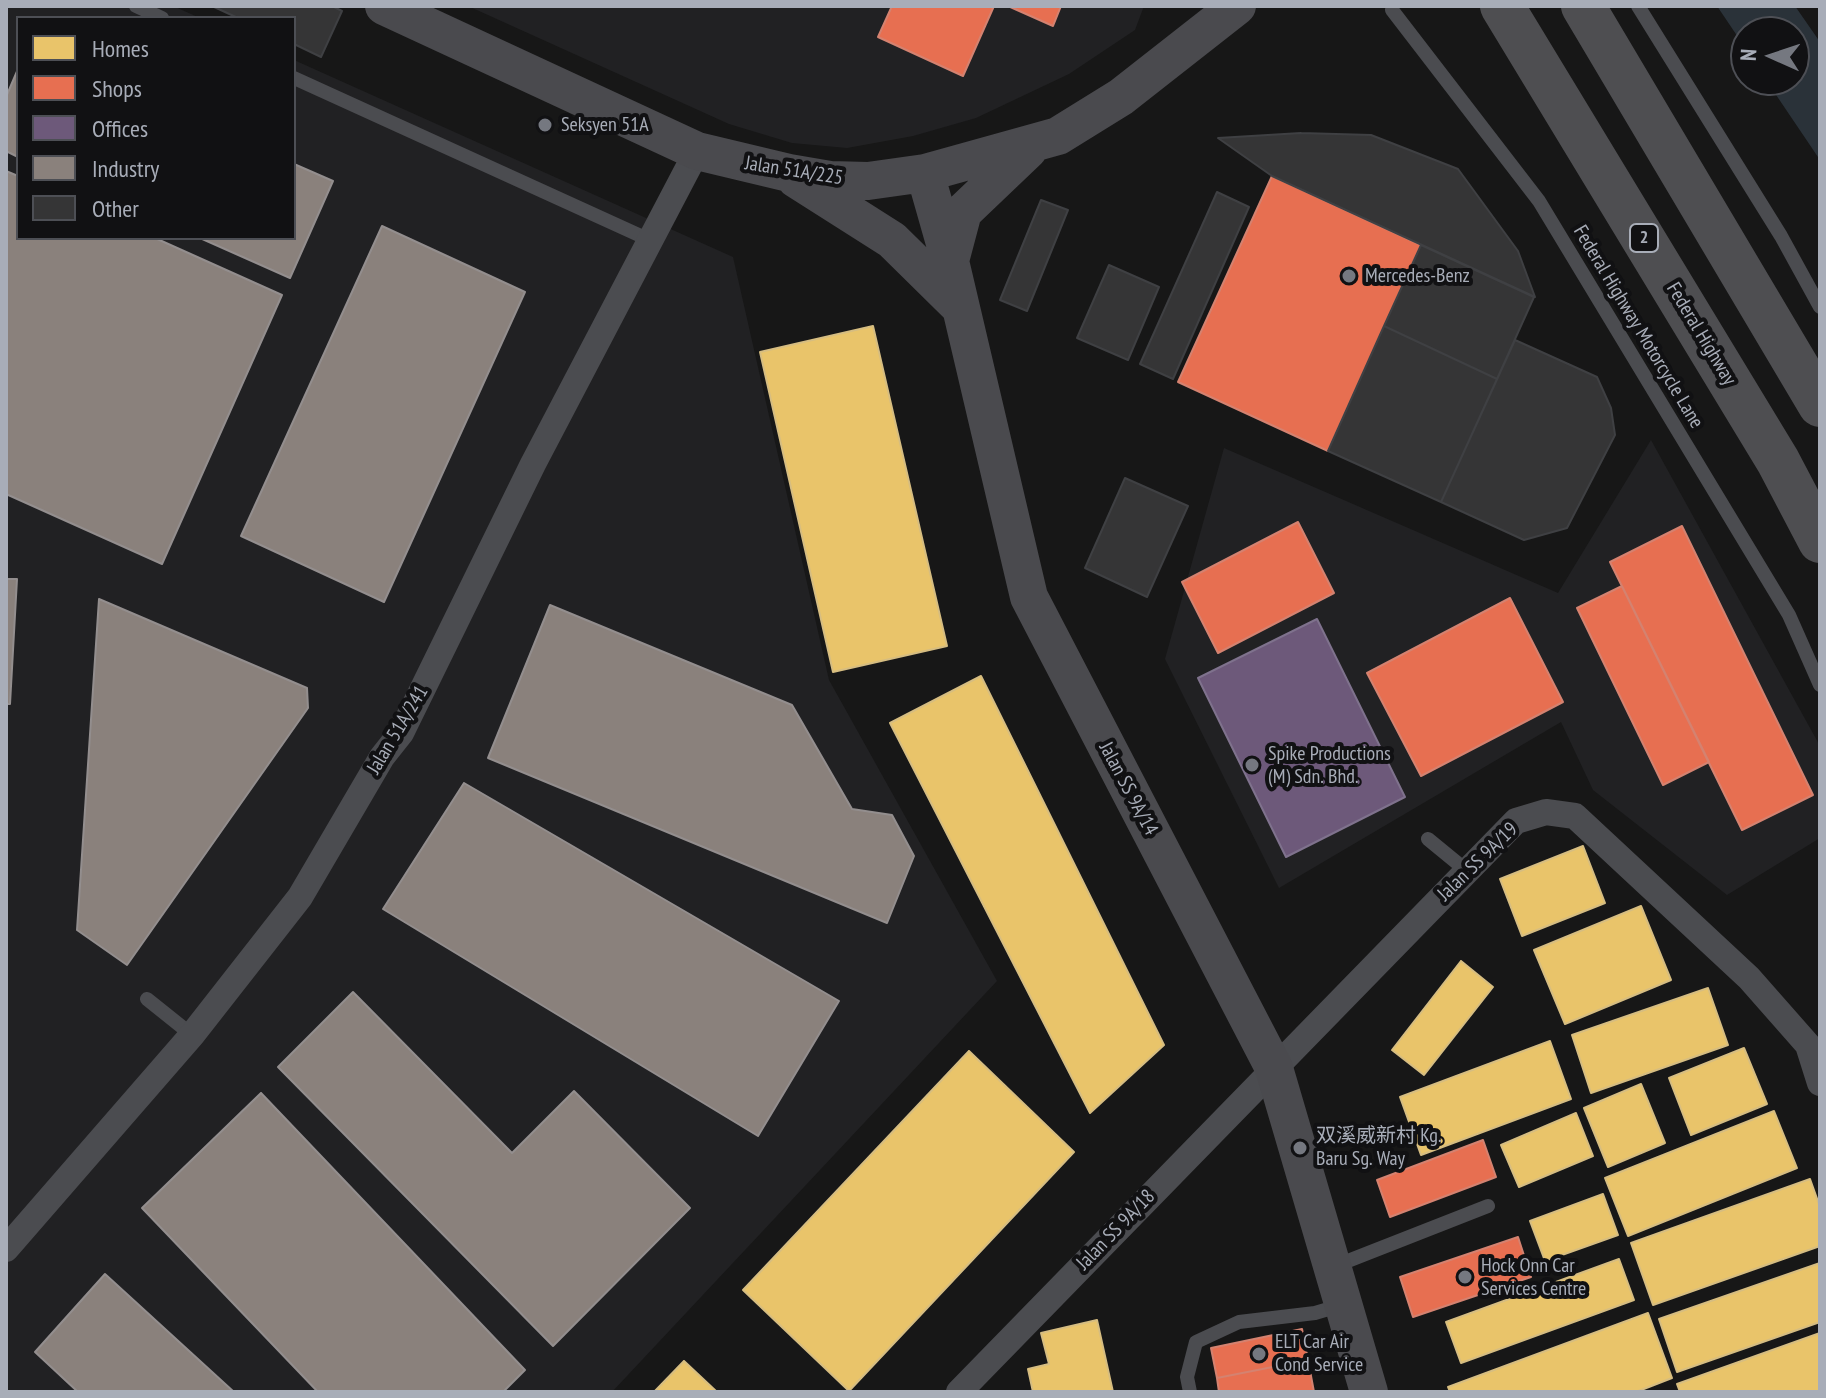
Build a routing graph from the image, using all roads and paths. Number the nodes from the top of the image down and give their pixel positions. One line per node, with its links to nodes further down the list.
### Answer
1 (136, 6): 8 (lane)
2 (384, 6): 11 (street, Jalan 51A/225)
3 (1583, 6): 18 (highway)
4 (1638, 6): 17 (lane)
5 (1228, 9): 10 (street, Jalan 51A/225)
6 (1500, 9): 19 (highway, Federal Highway / 2)
7 (1392, 10): 20 (lane, Federal Highway Motorcycle Lane)
8 (158, 16)
9 (296, 79): 14 (lane)
10 (1033, 145): 13 (street, Jalan 51A/225); 15 (street)
11 (697, 151): 12 (street, Jalan 51A/225); 14 (street, Jalan 51A/241)
12 (789, 173): 13 (street, Jalan 51A/225); 16 (street)
13 (925, 173): 15 (street, Jalan SS 9A/14)
14 (652, 241): 24 (street, Jalan 51A/241)
15 (950, 261): 16 (street, Jalan SS 9A/14)
16 (960, 307): 25 (street, Jalan SS 9A/14)
17 (1820, 307)
18 (1820, 405)
19 (1820, 541)
20 (1820, 685)
21 (1428, 839): 22 (lane)
22 (1467, 871): 25 (street, Jalan SS 9A/19); 26 (street, Jalan SS 9A/19)
23 (147, 999): 24 (lane)
24 (192, 1035): 28 (street, Jalan 51A/241)
25 (1274, 1068): 29 (street, Jalan SS 9A/14); 31 (street, Jalan SS 9A/18)
26 (1820, 1083)
27 (1488, 1206): 29 (lane)
28 (6, 1249)
29 (1335, 1267): 30 (street, Jalan SS 9A/14)
30 (1346, 1303): 32 (lane); 33 (street, Jalan SS 9A/14)
31 (959, 1392)
32 (1190, 1392)
33 (1369, 1392)

